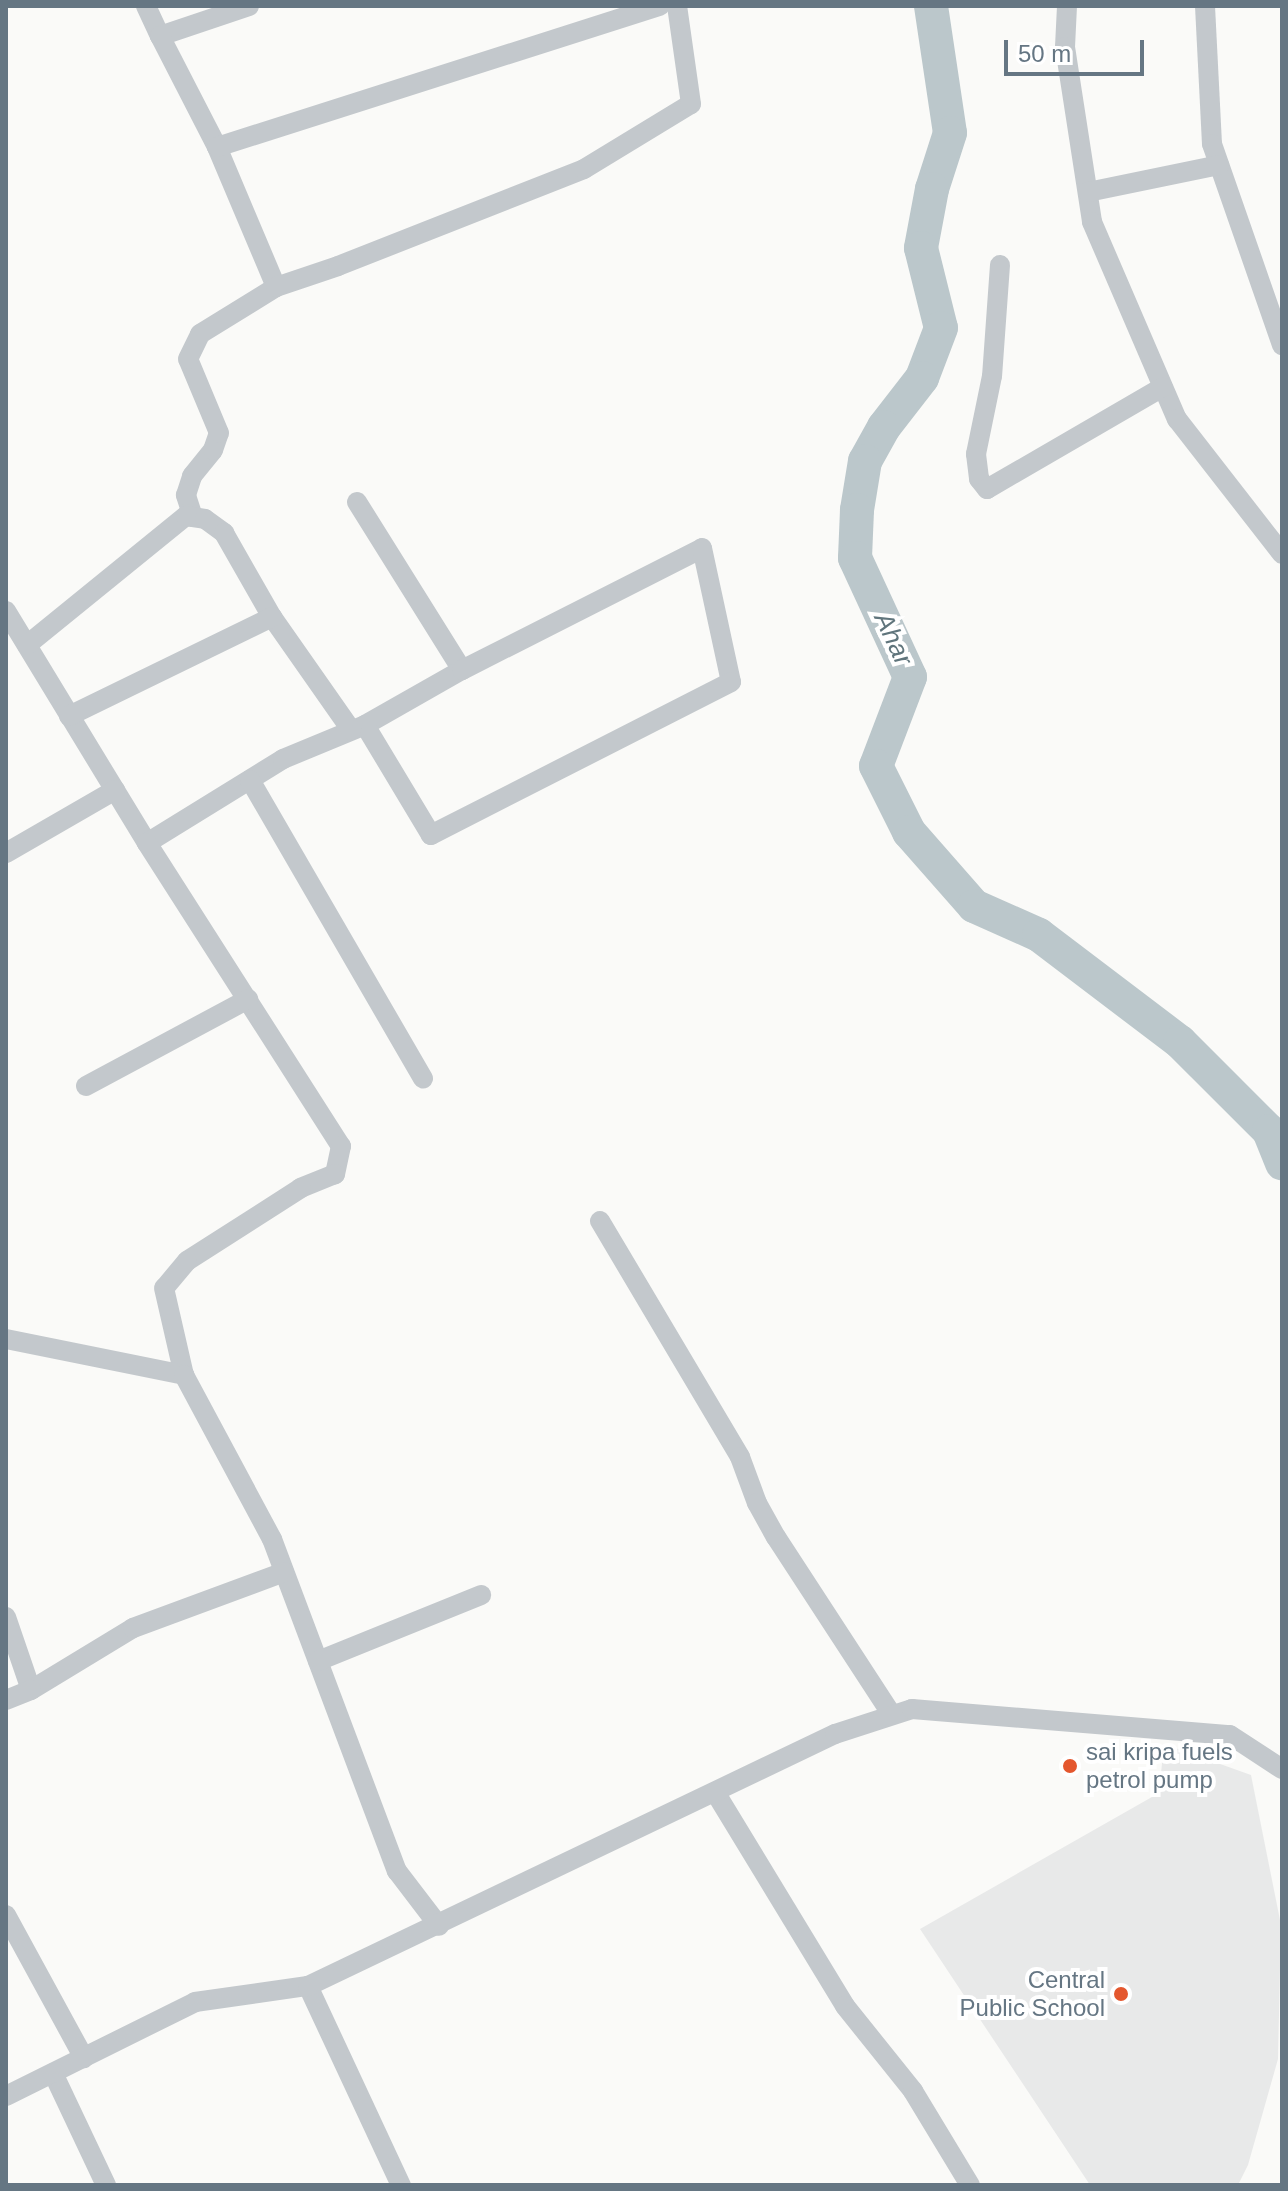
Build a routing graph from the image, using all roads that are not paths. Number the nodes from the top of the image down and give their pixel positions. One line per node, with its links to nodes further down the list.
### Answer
1 (146, 6): 7 (street)
2 (249, 6): 7 (street)
3 (660, 6): 8 (street)
4 (677, 6): 12 (street)
5 (1067, 6): 10 (street)
6 (1205, 6): 9 (street)
7 (160, 36): 8 (street)
8 (217, 147): 12 (street)
9 (1219, 165): 10 (street); 13 (street)
10 (1088, 192): 14 (street)
11 (1000, 265): 14 (street)
12 (276, 287): 16 (street)
13 (1282, 345)
14 (1163, 387): 17 (street)
15 (357, 502): 21 (street)
16 (193, 517): 19 (street); 20 (street)
17 (1282, 554)
18 (6, 611): 20 (street)
19 (272, 617): 22 (street); 23 (street)
20 (27, 645): 22 (street)
21 (462, 670): 23 (street); 23 (street)
22 (69, 716): 25 (street)
23 (358, 728): 24 (street)
24 (250, 780): 26 (street); 29 (street)
25 (115, 790): 26 (street); 27 (street)
26 (147, 843): 28 (street)
27 (6, 853)
28 (248, 999): 30 (street); 33 (street)
29 (423, 1078)
30 (86, 1086)
31 (600, 1221): 40 (street)
32 (6, 1339): 33 (street)
33 (184, 1375): 34 (street)
34 (284, 1572): 37 (street); 38 (street)
35 (481, 1595): 37 (street)
36 (6, 1617): 38 (street)
37 (318, 1661): 44 (street)
38 (31, 1690): 39 (street)
39 (6, 1700)
40 (892, 1715): 41 (street); 42 (street)
41 (1282, 1769)
42 (715, 1792): 44 (street); 51 (street)
43 (6, 1915): 46 (street)
44 (439, 1926): 45 (street)
45 (308, 1986): 46 (street); 50 (street)
46 (84, 2058): 47 (street)
47 (53, 2073): 48 (street); 49 (street)
48 (6, 2096)
49 (106, 2185)
50 (401, 2185)
51 (970, 2185)

